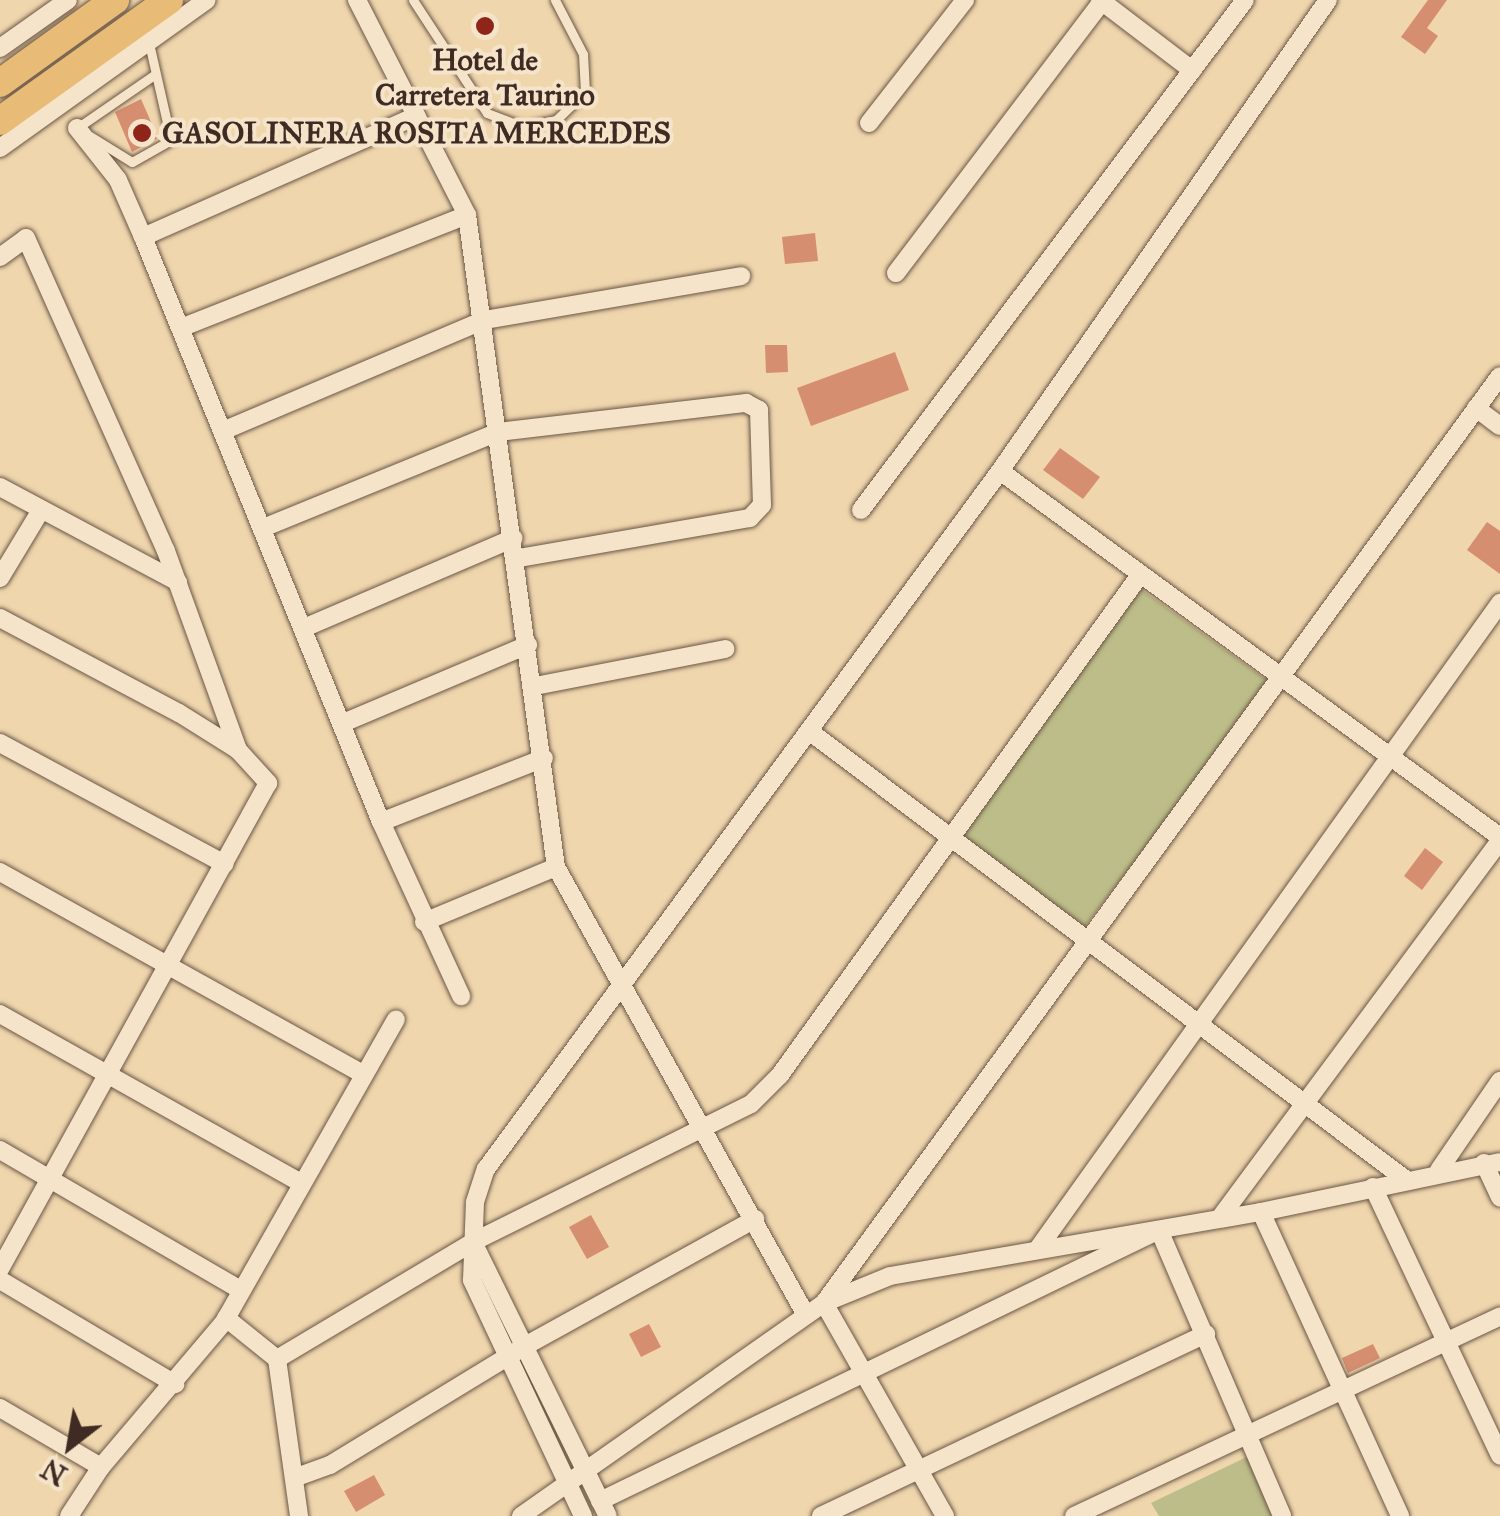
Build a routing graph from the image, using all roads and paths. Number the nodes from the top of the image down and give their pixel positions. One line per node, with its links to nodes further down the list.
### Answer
1 (68, 0): 12 (street)
2 (169, 0): 11 (highway)
3 (207, 0): 11 (street)
4 (357, 0): 17 (street)
5 (413, 0): 6 (lane)
6 (555, 0)
7 (965, 0): 19 (street)
8 (1102, 0): 13 (street); 25 (street)
9 (1245, 0): 13 (street)
10 (1328, 0): 34 (street)
11 (131, 15): 14 (lane); 15 (highway); 16 (street); 18 (highway)
12 (0, 48)
13 (1192, 70): 37 (street)
14 (154, 75): 20 (lane); 20 (lane)
15 (0, 83)
16 (48, 113): 20 (lane); 21 (street)
17 (416, 116): 22 (street); 23 (street)
18 (0, 120)
19 (869, 123)
20 (77, 128): 23 (street)
21 (0, 148)
22 (467, 215): 27 (street); 28 (street)
23 (144, 238): 28 (street)
24 (0, 257): 43 (street)
25 (896, 273)
26 (741, 276): 27 (street)
27 (484, 320): 32 (street); 33 (street)
28 (183, 328): 32 (street)
29 (1500, 376): 30 (street)
30 (1476, 408): 31 (street); 49 (street)
31 (1500, 426)
32 (225, 430): 38 (street)
33 (498, 432): 38 (street); 39 (street); 40 (street)
34 (1000, 471): 41 (street); 52 (street)
35 (0, 487): 36 (street)
36 (41, 510): 42 (street); 43 (street)
37 (860, 510)
38 (263, 528): 46 (street)
39 (514, 538): 40 (street); 46 (street)
40 (518, 558): 47 (street)
41 (1140, 576): 49 (street); 58 (street)
42 (0, 578)
43 (178, 582): 54 (street)
44 (1500, 603): 55 (street)
45 (0, 618): 54 (street)
46 (304, 628): 51 (street)
47 (528, 646): 50 (street); 51 (street)
48 (724, 648): 50 (street)
49 (1282, 674): 55 (street); 64 (street)
50 (536, 686): 56 (street)
51 (342, 723): 57 (street)
52 (809, 731): 58 (street); 66 (street)
53 (0, 744): 60 (street)
54 (238, 750): 60 (street)
55 (1389, 754): 59 (street); 70 (street)
56 (544, 758): 57 (street); 61 (street)
57 (381, 822): 63 (street)
58 (946, 837): 64 (street); 75 (street)
59 (1500, 839): 74 (street)
60 (224, 864): 65 (street)
61 (556, 867): 63 (street); 66 (street)
62 (0, 872): 65 (street)
63 (424, 922): 67 (street)
64 (1085, 942): 70 (street); 93 (street)
65 (166, 966): 71 (street); 72 (street)
66 (622, 984): 75 (street); 88 (street)
67 (461, 996)
68 (0, 1014): 71 (street)
69 (396, 1019): 72 (street)
70 (1196, 1026): 74 (street); 89 (street)
71 (106, 1072): 79 (street); 81 (street)
72 (363, 1074): 81 (street)
73 (1500, 1081): 78 (street)
74 (1304, 1105): 80 (street); 85 (street)
75 (704, 1127): 86 (street); 88 (street)
76 (0, 1150): 79 (street)
77 (1492, 1162): 78 (street); 83 (street)
78 (1439, 1170): 80 (street)
79 (50, 1178): 90 (street); 92 (street)
80 (1404, 1179): 82 (street)
81 (300, 1182): 92 (street)
82 (1372, 1187): 84 (street); 98 (street)
83 (1500, 1198)
84 (1262, 1212): 85 (street); 104 (street)
85 (1222, 1216): 87 (street)
86 (755, 1219): 94 (street); 99 (street)
87 (1159, 1230): 89 (street); 97 (street); 102 (street)
88 (473, 1242): 99 (street); 100 (street); 101 (street)
89 (1037, 1250): 93 (street)
90 (0, 1269)
91 (0, 1280): 103 (street)
92 (241, 1290): 96 (street)
93 (824, 1304): 94 (street); 102 (street)
94 (806, 1315): 110 (street)
95 (1500, 1316): 98 (street)
96 (226, 1318): 101 (street); 103 (street)
97 (1206, 1334): 106 (street); 109 (street)
98 (1447, 1340): 104 (street); 107 (street)
99 (525, 1346): 100 (street); 110 (street)
100 (508, 1357): 111 (street); 112 (street)
101 (277, 1360): 111 (street)
102 (868, 1371): 109 (street); 113 (street)
103 (175, 1384): 108 (street)
104 (1337, 1390): 106 (street); 122 (street)
105 (0, 1408): 108 (street)
106 (1246, 1439): 120 (street); 121 (street)
107 (1500, 1456)
108 (101, 1467): 114 (street)
109 (922, 1469): 118 (street); 119 (street)
110 (586, 1474): 112 (street); 113 (street)
111 (294, 1478): 115 (street)
112 (569, 1486): 116 (street); 117 (street)
113 (604, 1508)
114 (68, 1516)
115 (299, 1516)
116 (521, 1516)
117 (583, 1516)
118 (821, 1516)
119 (945, 1516)
120 (1074, 1516)
121 (1282, 1516)
122 (1400, 1516)

